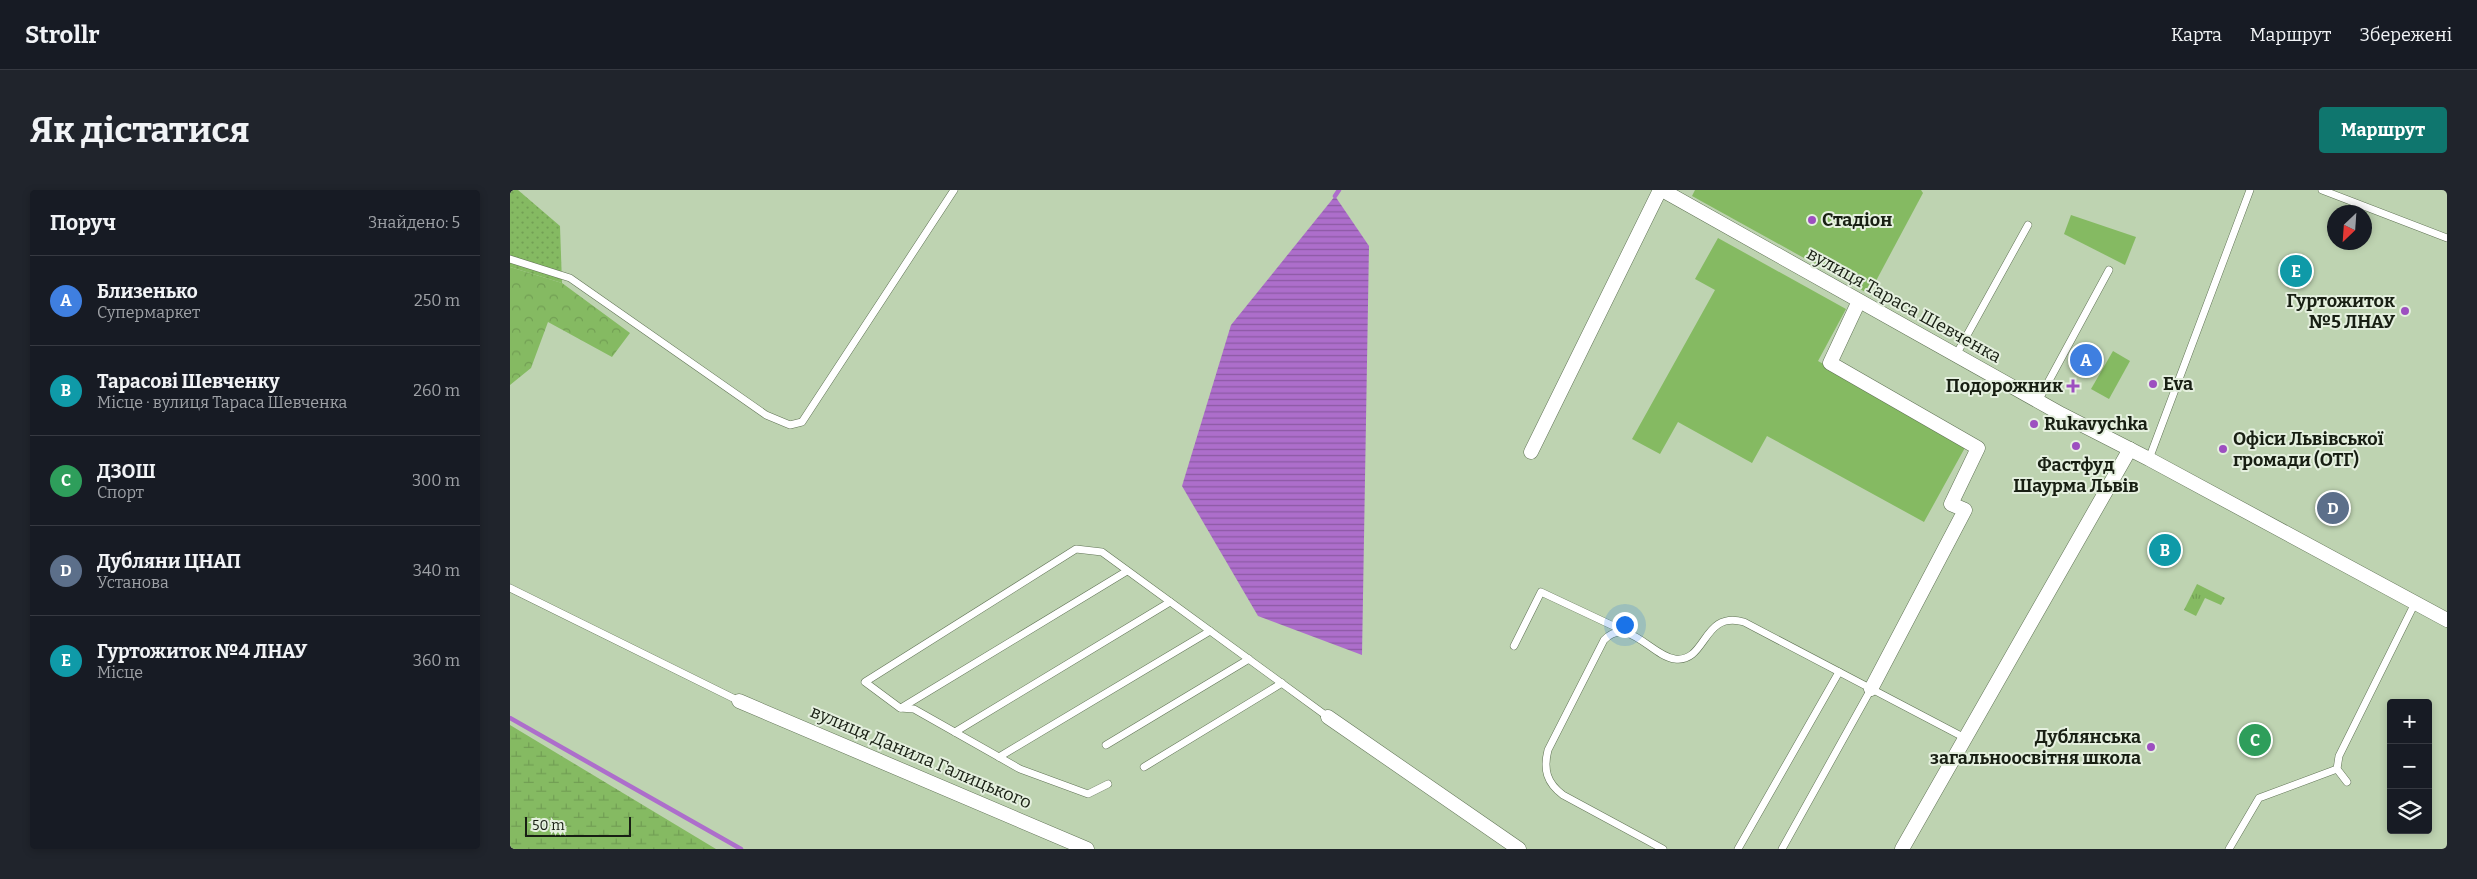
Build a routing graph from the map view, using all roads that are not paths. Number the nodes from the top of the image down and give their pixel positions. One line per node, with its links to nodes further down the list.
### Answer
1 (954, 190): 7 (lane)
2 (1661, 190): 9 (street, вулиця Тараса Шевченка); 13 (street)
3 (2250, 190): 14 (lane)
4 (2322, 190): 6 (lane)
5 (2028, 225): 10 (lane)
6 (2447, 238)
7 (510, 259)
8 (2109, 270): 11 (lane)
9 (1859, 301): 10 (street, вулиця Тараса Шевченка); 26 (street)
10 (1956, 355): 11 (street, вулиця Тараса Шевченка)
11 (2038, 401): 12 (street, вулиця Тараса Шевченка)
12 (2130, 449): 14 (street, вулиця Тараса Шевченка); 31 (street)
13 (1531, 452)
14 (2149, 459): 18 (street, вулиця Тараса Шевченка)
15 (1127, 571): 17 (lane); 28 (lane); 28 (lane)
16 (510, 588): 27 (lane)
17 (1170, 602): 20 (lane); 30 (lane)
18 (2415, 603): 19 (street, вулиця Тараса Шевченка); 35 (lane)
19 (2447, 620)
20 (1210, 631): 23 (lane); 33 (lane)
21 (1626, 632): 22 (lane); 24 (lane); 40 (lane)
22 (1514, 646)
23 (1249, 659): 25 (lane); 32 (lane)
24 (1839, 672): 26 (lane); 41 (lane)
25 (1282, 683): 29 (lane); 34 (lane)
26 (1871, 689): 31 (lane); 42 (lane)
27 (739, 701): 38 (street, вулиця Данила Галицького)
28 (900, 708): 30 (lane)
29 (1328, 717): 39 (street)
30 (954, 732): 33 (lane)
31 (1965, 738): 43 (street)
32 (1106, 745)
33 (999, 757): 37 (lane)
34 (1144, 766)
35 (2338, 769): 36 (lane); 44 (lane)
36 (2347, 782)
37 (1108, 784)
38 (1087, 849)
39 (1518, 849)
40 (1663, 849)
41 (1738, 849)
42 (1782, 849)
43 (1902, 849)
44 (2229, 849)

